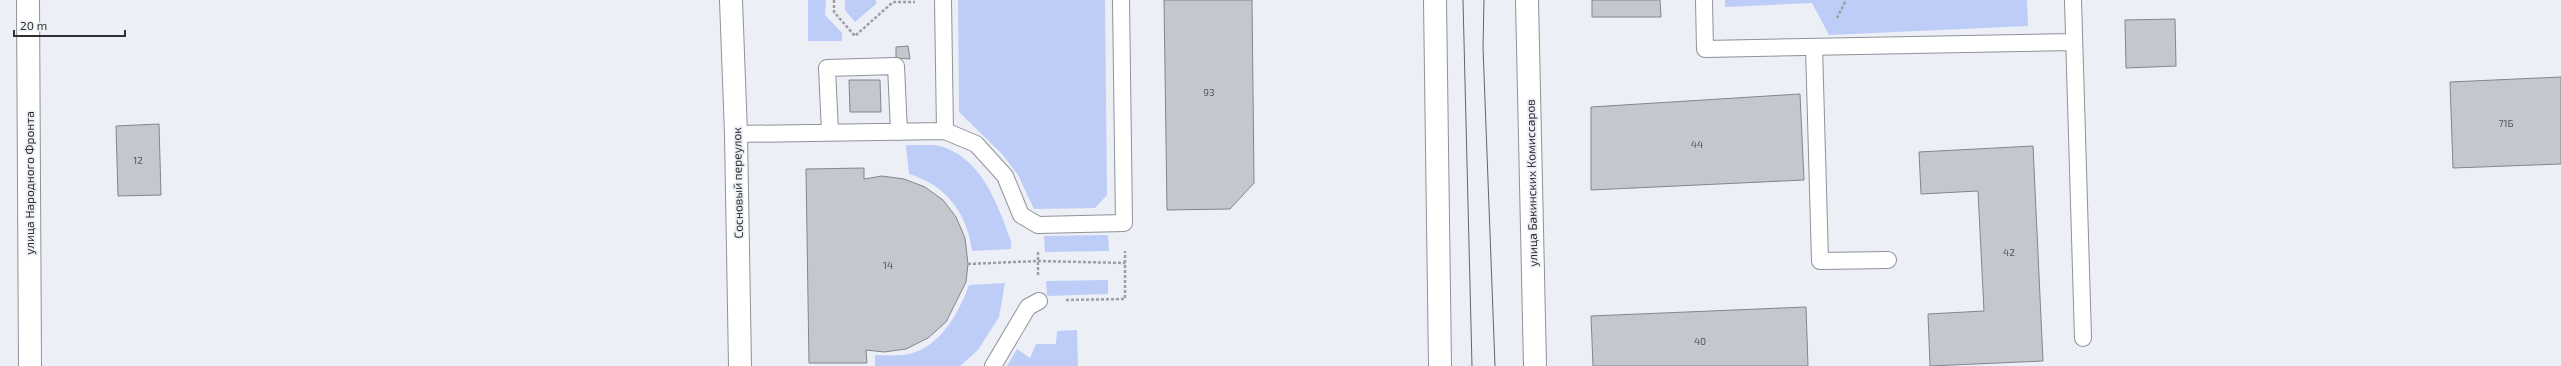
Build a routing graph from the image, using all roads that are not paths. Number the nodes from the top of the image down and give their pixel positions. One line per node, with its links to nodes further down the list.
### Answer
1 (28, 0): 18 (street, улица Народного Фронта)
2 (731, 0): 14 (street, Сосновый переулок)
3 (944, 0): 11 (lane)
4 (1122, 0): 11 (lane)
5 (1435, 0): 21 (street)
6 (1528, 0): 22 (street, улица Бакинских Комиссаров)
7 (1704, 0): 10 (lane)
8 (2073, 0): 9 (lane)
9 (2074, 42): 10 (lane); 17 (lane)
10 (1814, 47): 15 (lane)
11 (945, 131): 13 (lane)
12 (830, 132): 13 (lane); 13 (lane); 14 (lane)
13 (899, 132)
14 (736, 134): 19 (street, Сосновый переулок)
15 (1888, 260)
16 (1039, 301): 20 (lane)
17 (2084, 338)
18 (30, 366)
19 (740, 366)
20 (992, 366)
21 (1440, 366)
22 (1535, 366)

